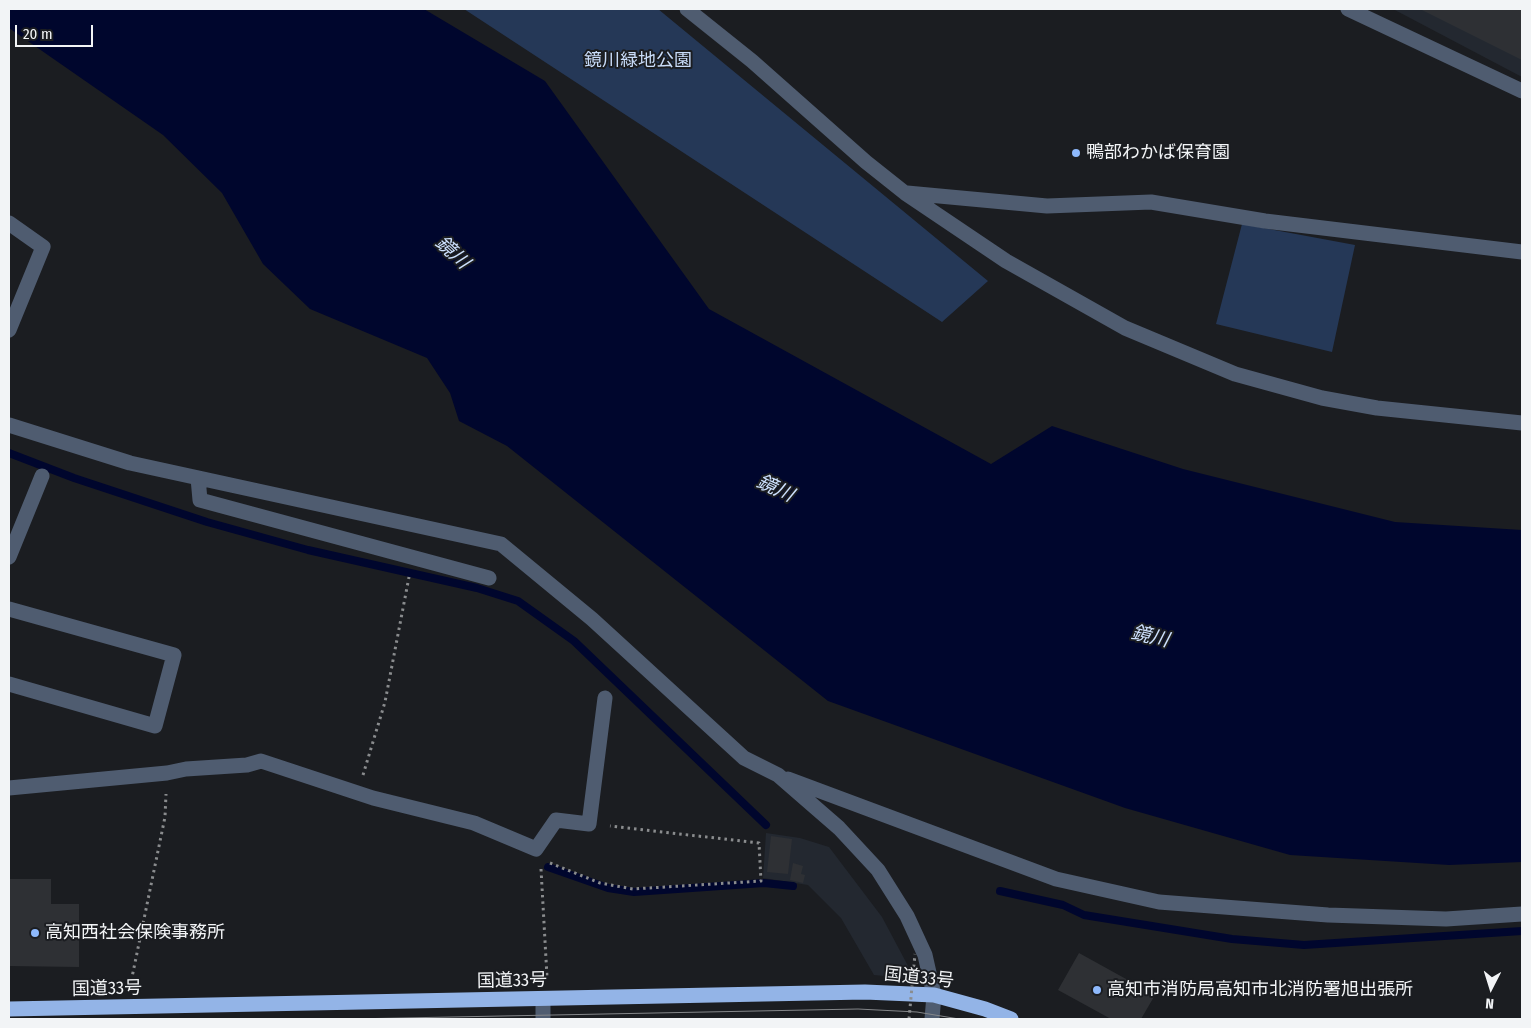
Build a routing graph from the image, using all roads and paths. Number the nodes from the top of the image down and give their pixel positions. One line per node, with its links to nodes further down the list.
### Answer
1 (687, 9): 4 (street)
2 (1348, 9): 3 (street)
3 (1522, 91)
4 (905, 193): 6 (street); 8 (street)
5 (9, 223): 7 (street)
6 (1522, 252)
7 (9, 330)
8 (1522, 423)
9 (9, 425): 11 (street)
10 (42, 476): 12 (street)
11 (198, 478): 14 (street); 20 (street)
12 (15, 522): 13 (street)
13 (9, 557)
14 (413, 557): 15 (street); 22 (path)
15 (489, 578)
16 (9, 608): 17 (street)
17 (9, 684)
18 (605, 698): 23 (street)
19 (167, 773): 21 (street); 22 (street); 29 (path)
20 (778, 775): 25 (street); 27 (street)
21 (9, 788)
22 (357, 792): 24 (street)
23 (589, 824): 24 (street); 24 (path)
24 (538, 854): 28 (path)
25 (1522, 914)
26 (915, 954): 32 (path, bridge)
27 (934, 995): 28 (highway, 国道33号); 33 (street); 34 (highway, 国道33号)
28 (543, 1000): 29 (highway, 国道33号); 31 (street)
29 (126, 1008): 30 (highway, 国道33号)
30 (9, 1009)
31 (543, 1019)
32 (909, 1019)
33 (932, 1019)
34 (1012, 1019)

